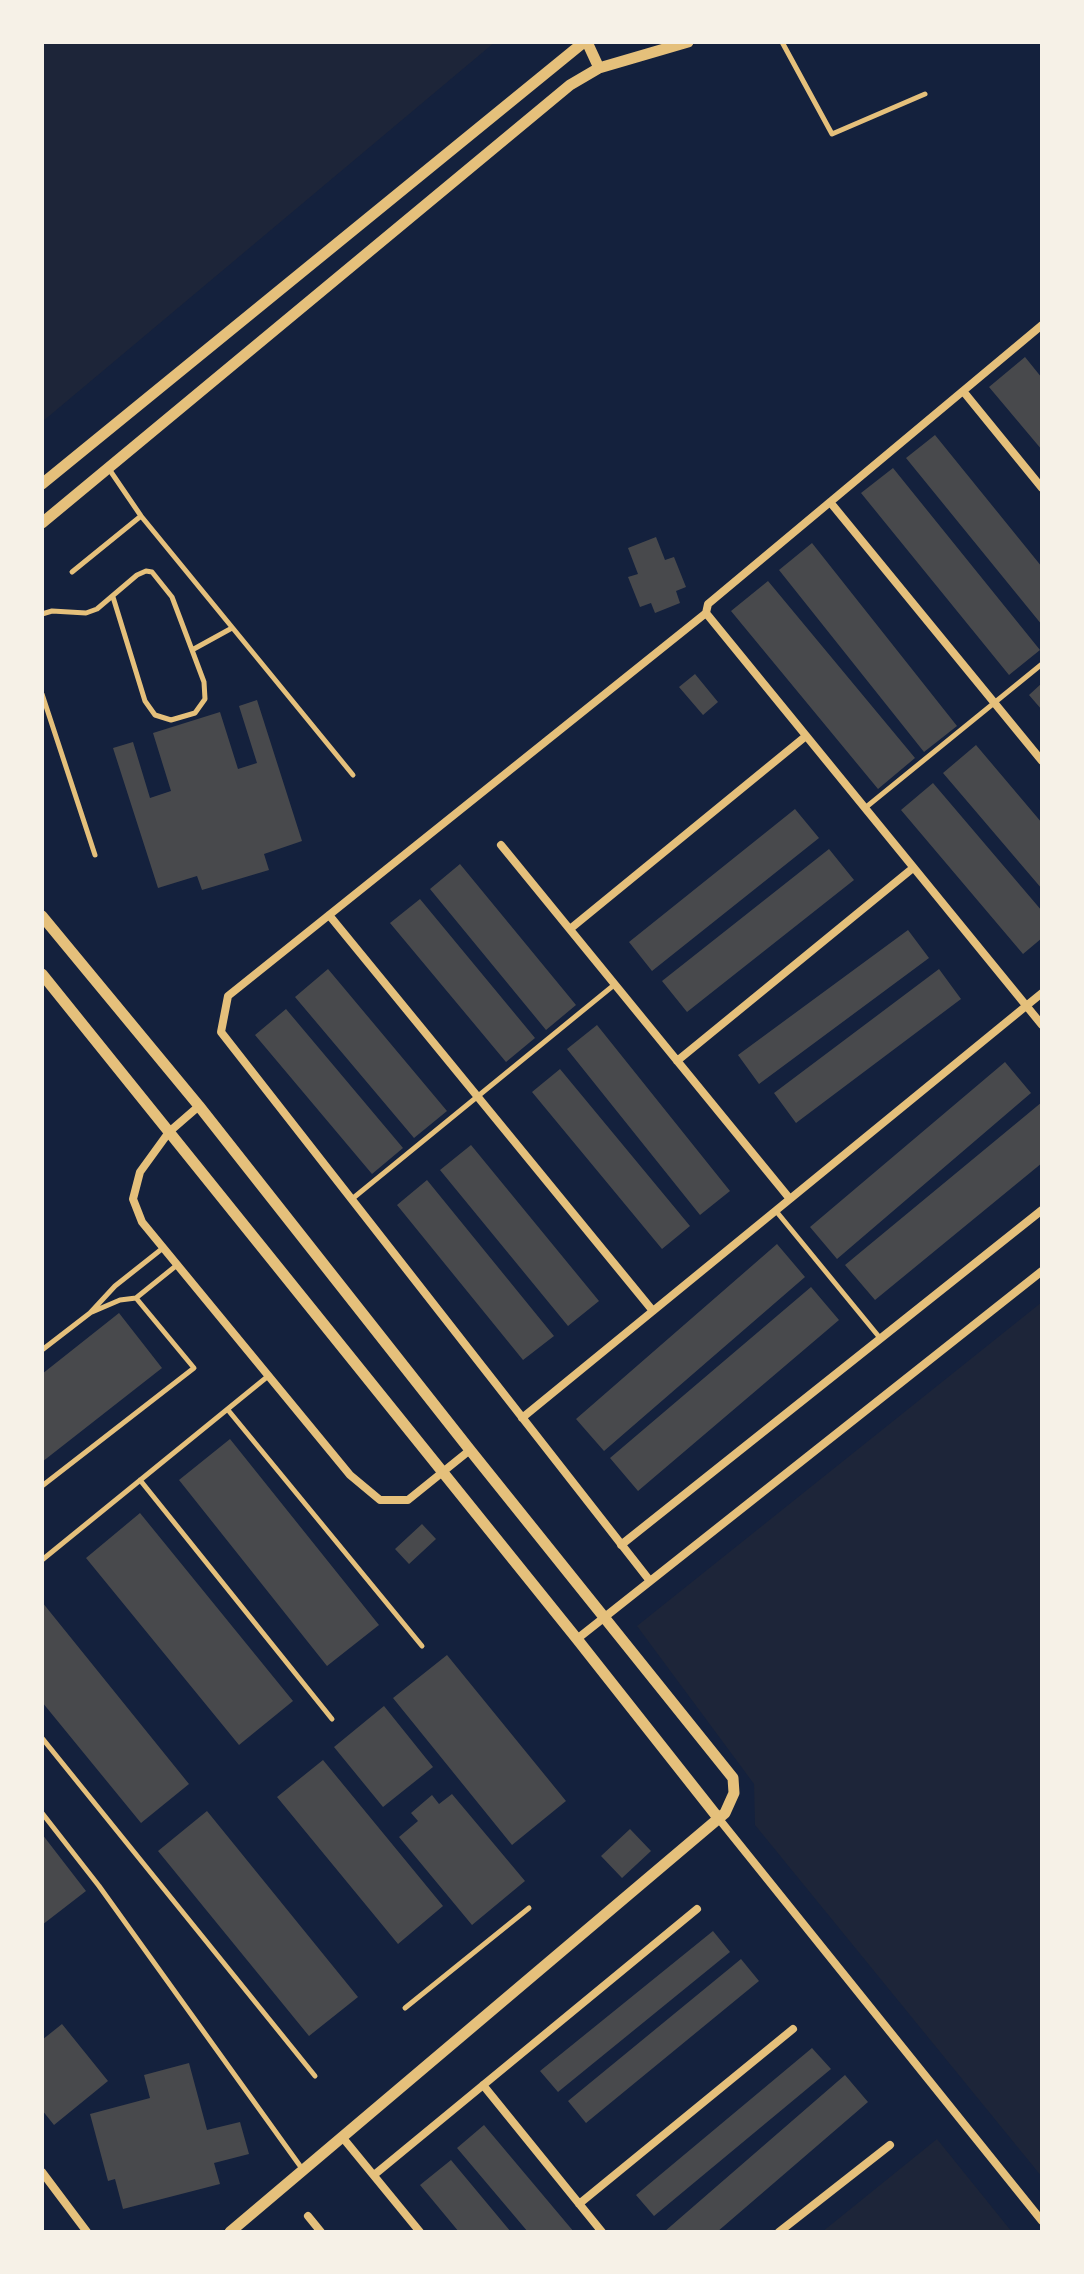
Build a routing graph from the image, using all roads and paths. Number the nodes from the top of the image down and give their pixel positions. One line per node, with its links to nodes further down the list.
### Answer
1 (585, 42): 4 (street); 9 (street)
2 (688, 42): 4 (street)
3 (782, 42): 5 (lane)
4 (599, 68): 8 (street)
5 (925, 94)
6 (1042, 325): 7 (street)
7 (963, 391): 10 (street); 11 (street)
8 (108, 468): 12 (lane); 13 (street)
9 (42, 484)
10 (1042, 488)
11 (830, 502): 16 (street); 22 (street)
12 (141, 516): 14 (lane); 18 (lane)
13 (42, 523)
14 (72, 572)
15 (113, 597): 17 (lane); 19 (lane); 19 (lane)
16 (706, 613): 23 (street); 30 (street)
17 (42, 614)
18 (232, 628): 19 (lane); 25 (lane)
19 (192, 650)
20 (1042, 664): 22 (lane)
21 (42, 694): 28 (lane)
22 (994, 702): 24 (street); 26 (lane)
23 (806, 736): 26 (street); 32 (street)
24 (1042, 761)
25 (353, 775)
26 (865, 808): 29 (street)
27 (501, 845): 32 (street)
28 (95, 855)
29 (913, 868): 36 (street); 38 (street)
30 (329, 915): 39 (street); 42 (street)
31 (42, 916): 40 (street)
32 (570, 929): 34 (street)
33 (42, 974): 41 (street)
34 (615, 984): 38 (street); 39 (lane)
35 (1042, 993): 36 (street)
36 (1026, 1006): 37 (street); 43 (street)
37 (1042, 1025)
38 (677, 1061): 43 (street)
39 (478, 1096): 42 (lane); 50 (street)
40 (199, 1106): 41 (street); 57 (street)
41 (169, 1132): 46 (street); 58 (street)
42 (352, 1199): 56 (street)
43 (790, 1199): 45 (street)
44 (1042, 1210): 52 (street)
45 (776, 1211): 50 (street); 52 (lane)
46 (163, 1248): 47 (street); 51 (lane)
47 (177, 1265): 49 (lane); 54 (street)
48 (1042, 1271): 63 (street)
49 (136, 1298): 51 (lane); 60 (lane)
50 (653, 1311): 56 (street)
51 (90, 1313): 53 (lane)
52 (880, 1338): 61 (street)
53 (42, 1350)
54 (267, 1377): 55 (lane); 58 (street)
55 (228, 1410): 59 (lane); 66 (lane)
56 (522, 1418): 61 (street)
57 (470, 1450): 58 (street); 64 (street)
58 (441, 1472): 65 (street)
59 (140, 1480): 62 (lane); 67 (lane)
60 (42, 1486)
61 (621, 1545): 63 (street)
62 (42, 1560)
63 (650, 1581): 64 (street)
64 (603, 1618): 65 (street); 70 (street)
65 (577, 1639): 70 (street)
66 (422, 1646)
67 (332, 1719)
68 (42, 1738): 75 (lane)
69 (42, 1813): 79 (lane)
70 (719, 1819): 77 (street); 84 (street)
71 (529, 1908): 73 (lane)
72 (697, 1909): 76 (street)
73 (405, 2008)
74 (793, 2029): 82 (street)
75 (315, 2076)
76 (483, 2085): 81 (street); 82 (street)
77 (343, 2138): 79 (street); 81 (street)
78 (890, 2145): 90 (street)
79 (304, 2170): 86 (street)
80 (42, 2172): 85 (street)
81 (374, 2175): 88 (street)
82 (579, 2204): 89 (street)
83 (308, 2216): 87 (street)
84 (1042, 2221)
85 (87, 2232)
86 (230, 2232)
87 (321, 2232)
88 (420, 2232)
89 (602, 2232)
90 (779, 2232)

